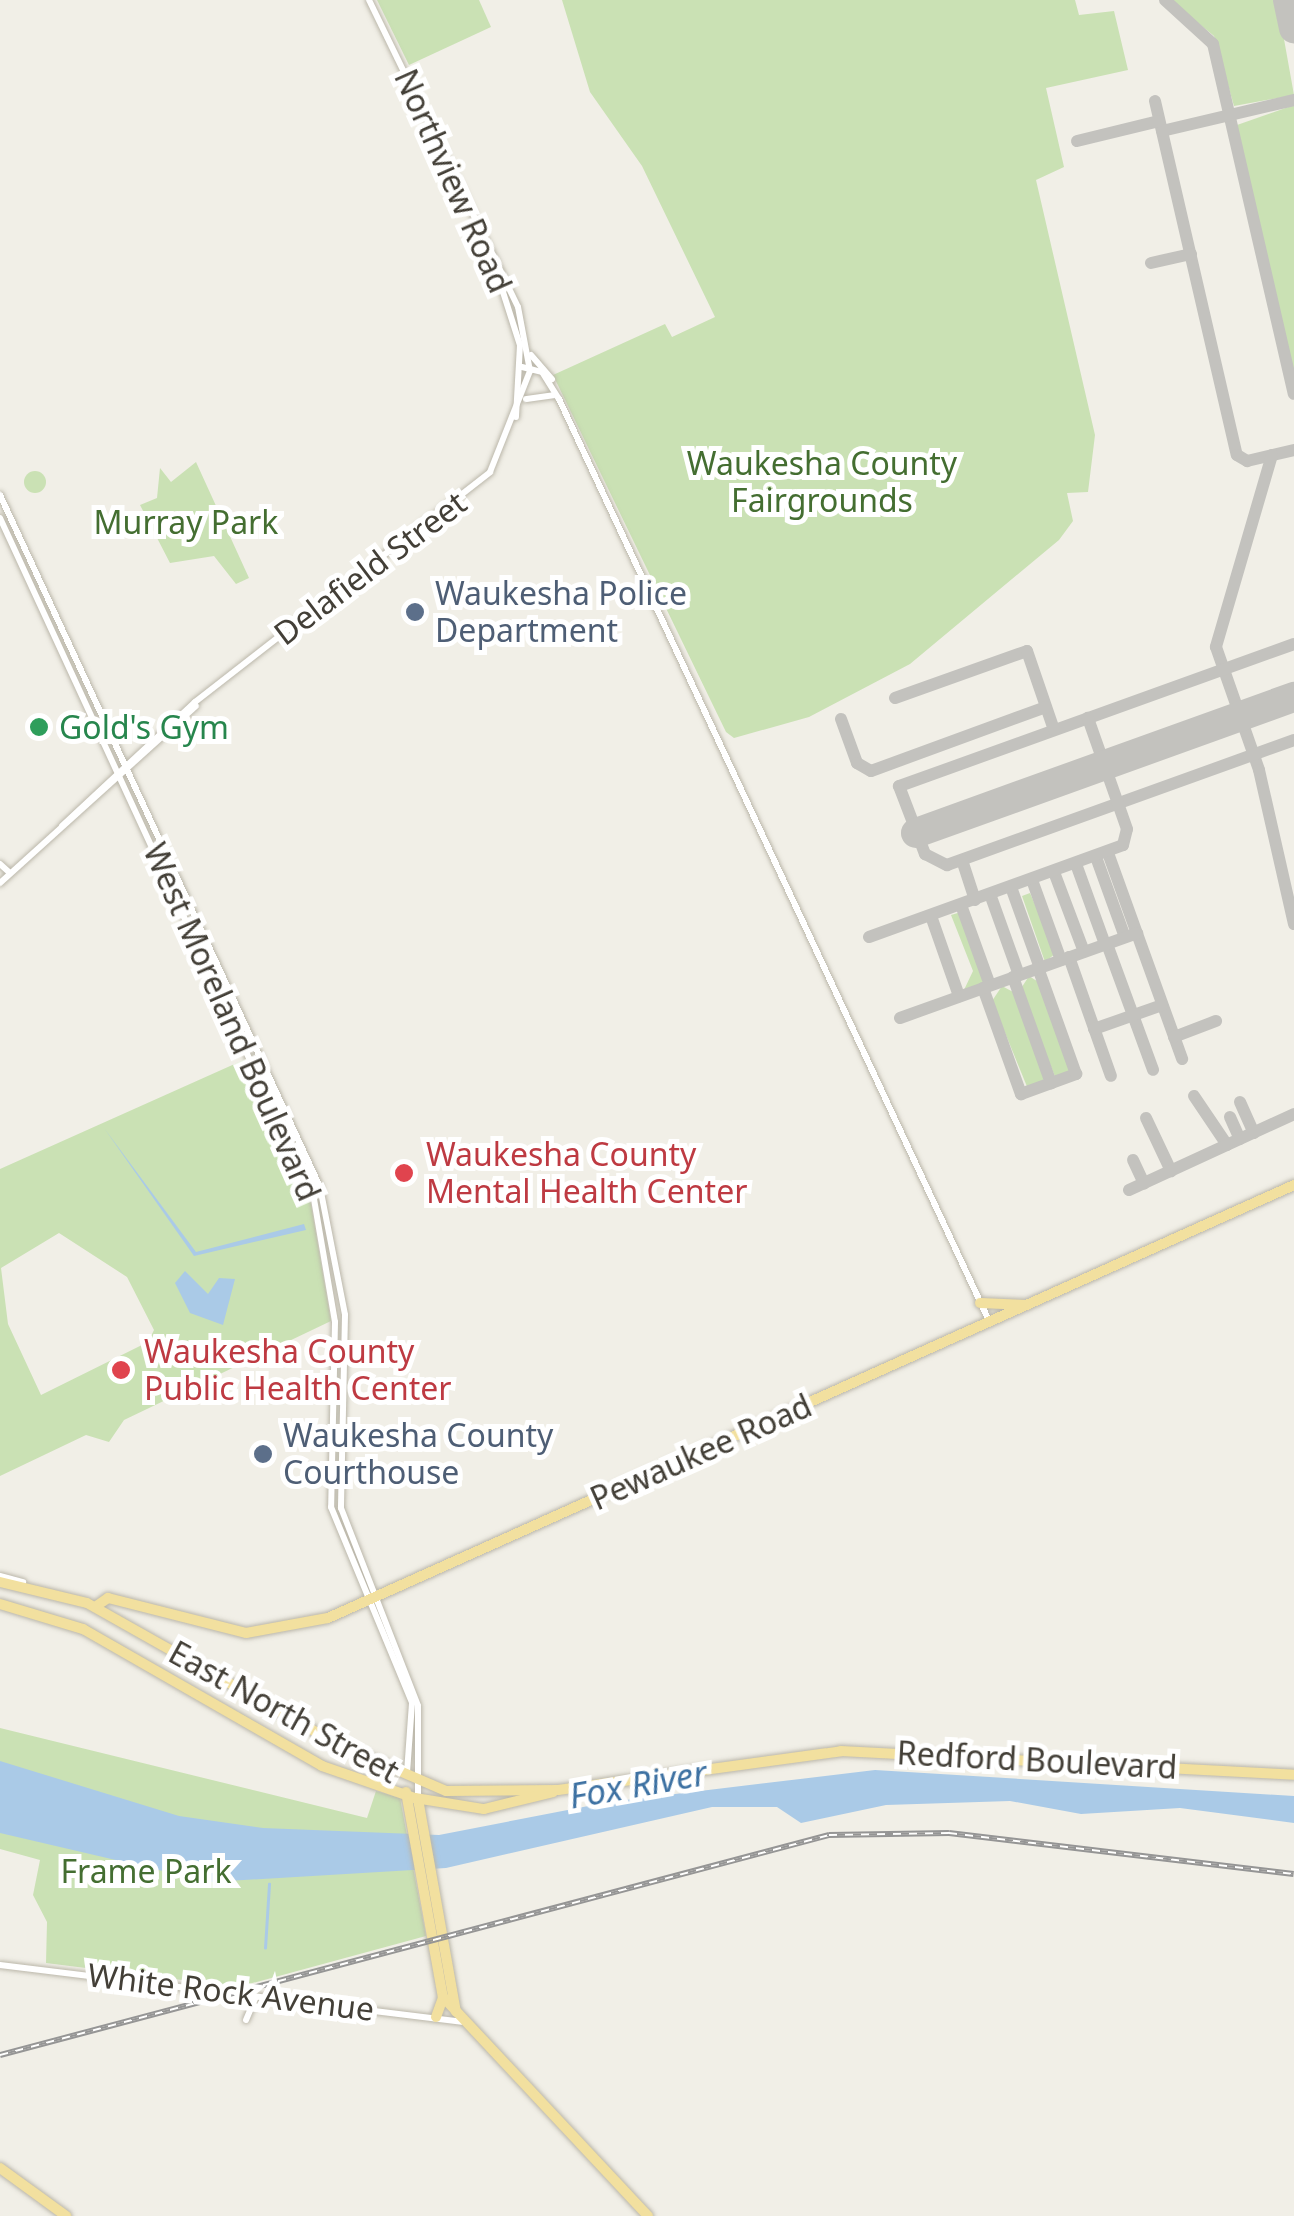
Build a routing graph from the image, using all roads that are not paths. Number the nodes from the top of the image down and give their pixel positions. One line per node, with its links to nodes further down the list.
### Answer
1 (369, 0): 2 (street, Northview Road)
2 (488, 245): 3 (street); 4 (street, Northview Road)
3 (529, 349): 4 (street); 5 (street)
4 (527, 367): 5 (street); 6 (street, Delafield Street); 7 (street); 8 (street, Delafield Street)
5 (548, 372): 7 (street)
6 (526, 399): 7 (street); 8 (street, Delafield Street)
7 (559, 399): 39 (street)
8 (515, 423): 17 (street, Delafield Street)
9 (0, 494): 11 (street, West Moreland Boulevard)
10 (0, 518): 12 (street, West Moreland Boulevard)
11 (22, 540): 12 (street); 13 (street, West Moreland Boulevard)
12 (12, 544): 14 (street, West Moreland Boulevard)
13 (100, 707): 14 (street); 15 (street, West Moreland Boulevard)
14 (90, 711): 16 (street, West Moreland Boulevard)
15 (114, 737): 16 (street); 17 (street, West Moreland Boulevard)
16 (104, 742): 18 (street, West Moreland Boulevard)
17 (128, 767): 18 (street, Delafield Street); 19 (street, Delafield Street); 21 (street, West Moreland Boulevard)
18 (118, 770): 19 (street, West Moreland Boulevard); 20 (street, Delafield Street)
19 (122, 778): 20 (street, Delafield Street); 22 (street, West Moreland Boulevard)
20 (101, 791): 26 (street, Delafield Street)
21 (147, 808): 22 (street); 23 (street, West Moreland Boulevard)
22 (138, 813): 24 (street, West Moreland Boulevard)
23 (158, 832): 24 (street); 28 (street, West Moreland Boulevard)
24 (148, 836): 29 (street, West Moreland Boulevard)
25 (0, 864): 26 (street)
26 (10, 873): 27 (street, Delafield Street)
27 (0, 883)
28 (182, 883): 29 (street); 30 (street, West Moreland Boulevard)
29 (172, 887): 31 (street, West Moreland Boulevard)
30 (205, 932): 31 (street); 32 (street, West Moreland Boulevard)
31 (196, 937): 33 (street, West Moreland Boulevard)
32 (225, 976): 33 (street); 34 (street, West Moreland Boulevard)
33 (216, 980): 35 (street, West Moreland Boulevard)
34 (290, 1114): 35 (street); 37 (street, West Moreland Boulevard)
35 (280, 1118): 38 (street, West Moreland Boulevard)
36 (1294, 1185): 40 (main road, Pewaukee Road)
37 (324, 1200): 38 (street); 43 (street, West Moreland Boulevard)
38 (315, 1203): 42 (street, West Moreland Boulevard)
39 (980, 1303): 40 (main road); 41 (street)
40 (1032, 1305): 41 (main road, Pewaukee Road)
41 (990, 1324): 49 (main road, Pewaukee Road)
42 (335, 1340): 43 (street); 45 (street, West Moreland Boulevard)
43 (345, 1340): 44 (street, West Moreland Boulevard)
44 (343, 1515): 45 (street); 46 (street, West Moreland Boulevard)
45 (333, 1518): 47 (street, West Moreland Boulevard)
46 (363, 1566): 47 (street); 49 (street, West Moreland Boulevard)
47 (353, 1570): 49 (street, West Moreland Boulevard)
48 (0, 1579): 51 (main road, East North Street)
49 (373, 1599): 51 (main road, Pewaukee Road); 55 (street, West Moreland Boulevard)
50 (0, 1604): 55 (main road)
51 (96, 1606): 55 (main road, East North Street)
52 (780, 1756): 53 (main road, Redford Boulevard); 54 (main road, East North Street)
53 (1294, 1775)
54 (558, 1790): 56 (main road, East North Street); 57 (main road, East North Street)
55 (414, 1791): 56 (main road); 56 (main road, East North Street); 57 (main road, East North Street); 58 (main road, West Moreland Boulevard)
56 (498, 1793)
57 (436, 1803): 58 (main road)
58 (417, 1827): 59 (main road, West Moreland Boulevard)
59 (423, 1872): 60 (main road); 60 (main road)
60 (440, 1964): 63 (main road); 66 (main road)
61 (0, 1965): 62 (street, White Rock Avenue)
62 (260, 1996): 64 (street, White Rock Avenue); 65 (street)
63 (443, 1997): 64 (main road); 66 (main road)
64 (436, 2017): 66 (street, White Rock Avenue)
65 (246, 2020)
66 (461, 2022): 69 (main road)
67 (0, 2168): 68 (main road)
68 (66, 2216)
69 (648, 2216)

